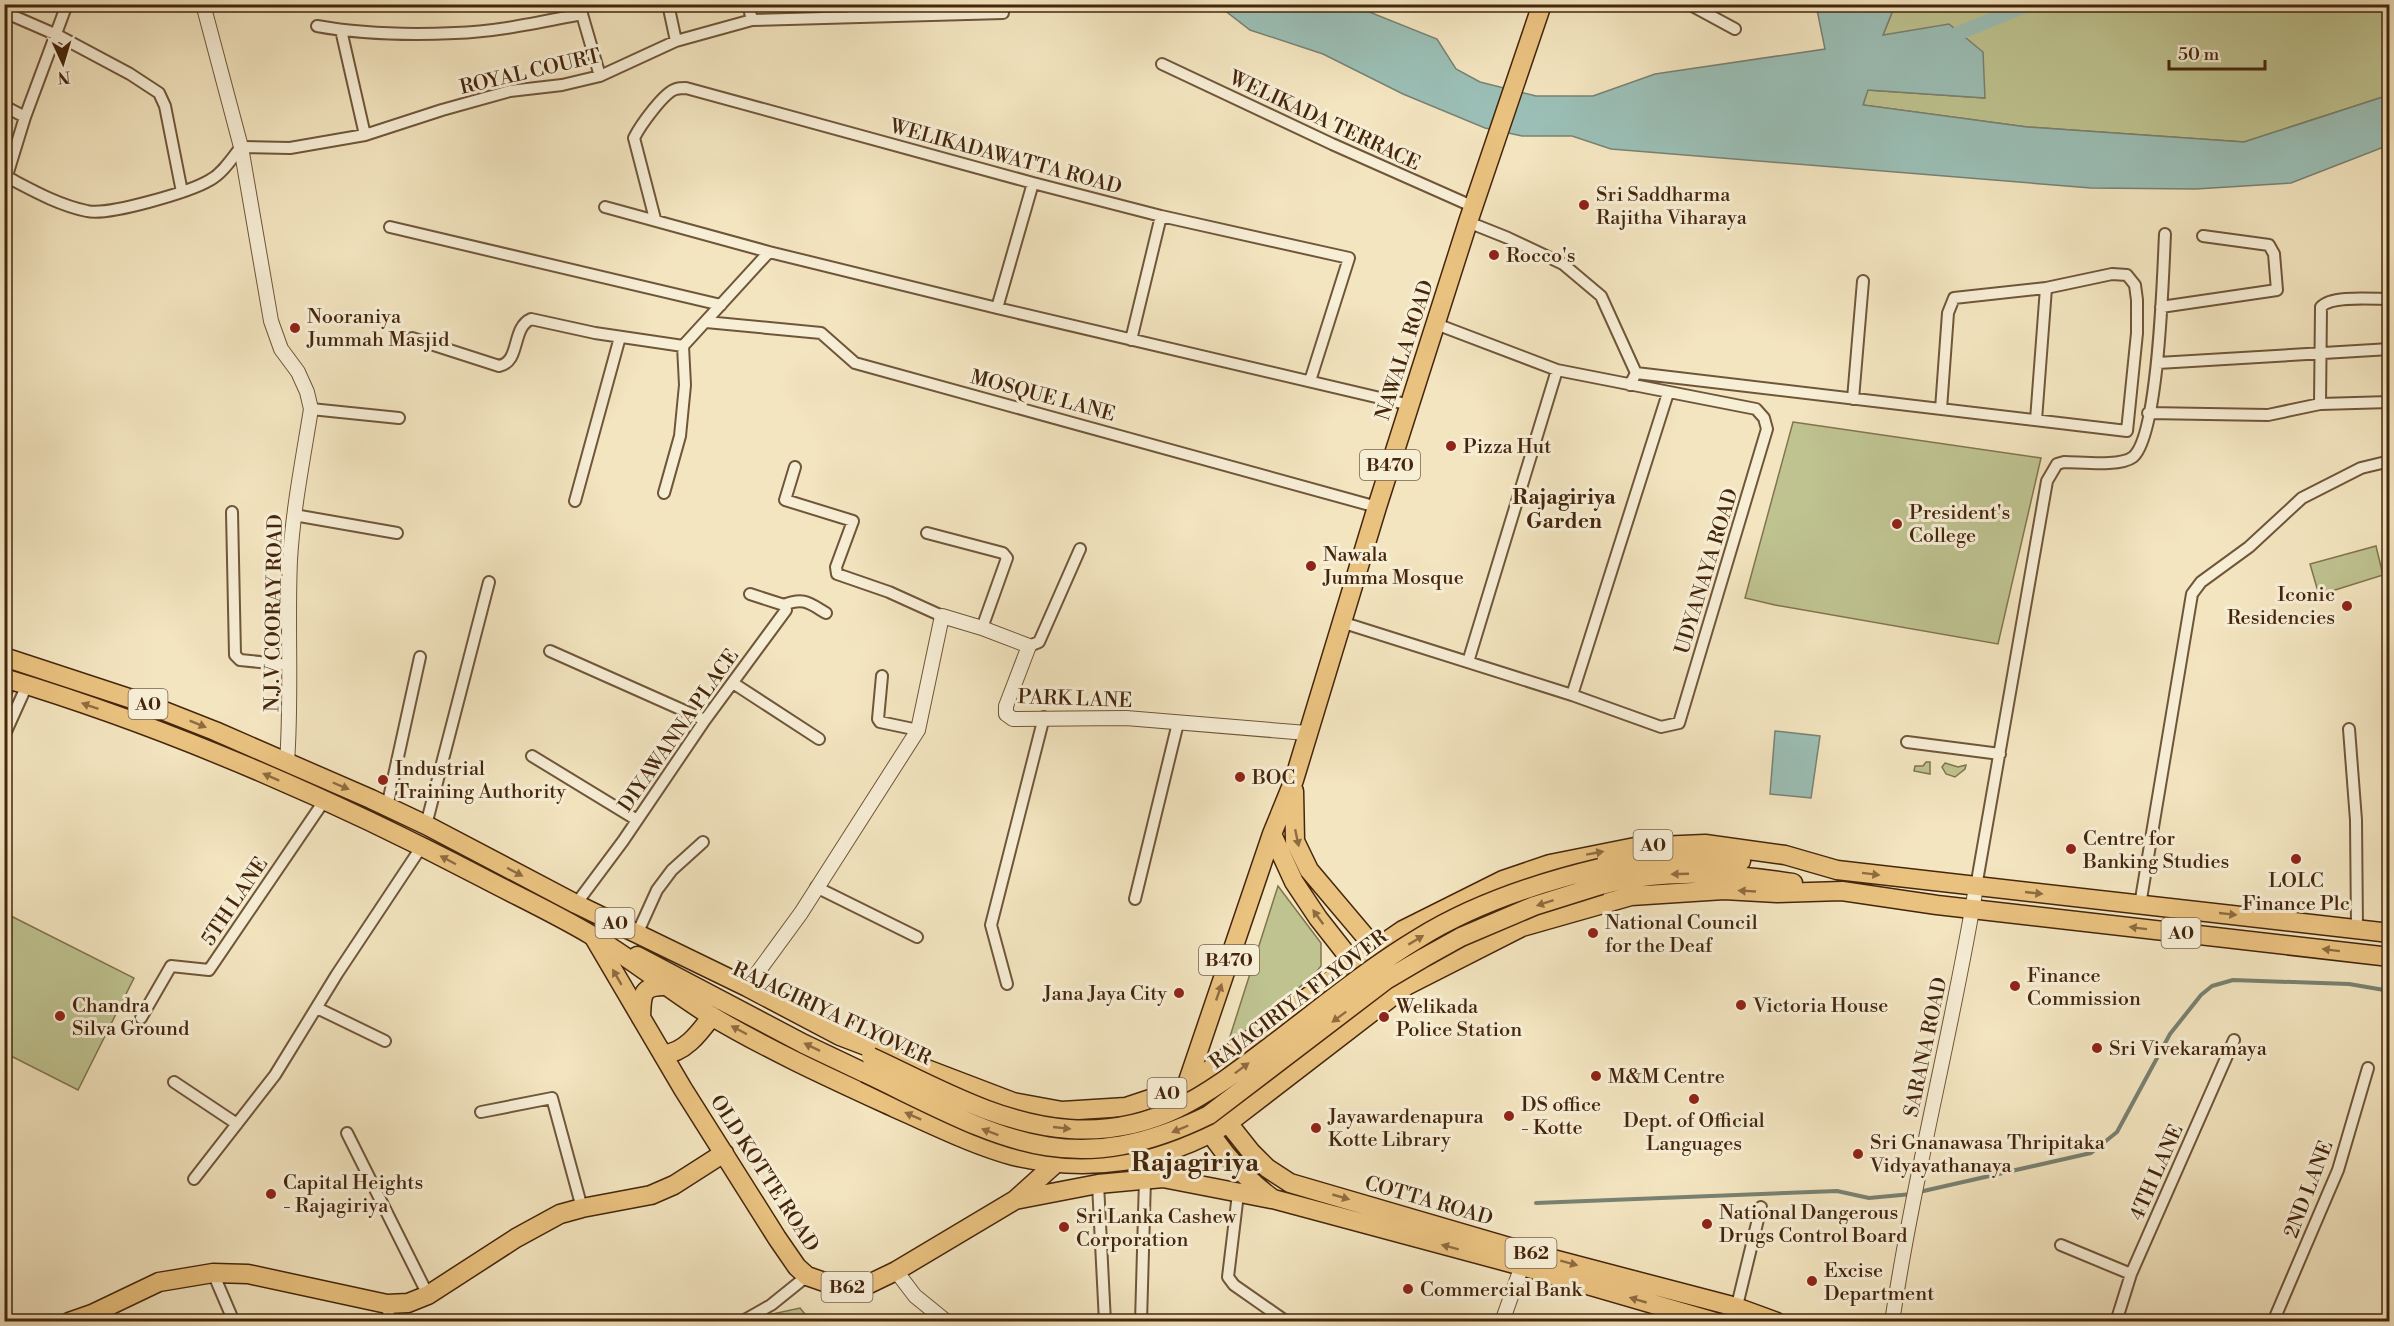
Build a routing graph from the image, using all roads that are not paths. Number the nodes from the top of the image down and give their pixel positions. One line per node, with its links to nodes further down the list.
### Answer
1 (67, 4): 16 (street)
2 (203, 4): 23 (street, N.J.V COORAY ROAD)
3 (668, 4): 17 (street)
4 (748, 4): 12 (street)
5 (851, 4): 11 (street)
6 (1542, 4): 28 (main road, NAWALA ROAD / B470)
7 (1689, 4): 14 (street)
8 (580, 9): 15 (street); 19 (street)
9 (1002, 9): 11 (street, ROYAL COURT)
10 (4, 12): 16 (street)
11 (854, 17): 12 (street, ROYAL COURT)
12 (752, 20): 17 (street, ROYAL COURT)
13 (317, 26): 15 (street)
14 (1735, 29)
15 (341, 30): 22 (street)
16 (57, 35): 21 (street); 26 (street)
17 (676, 41): 19 (street, ROYAL COURT)
18 (1162, 64): 28 (street, WELIKADA TERRACE)
19 (600, 76): 22 (street, ROYAL COURT)
20 (4, 106): 21 (street)
21 (25, 117): 24 (street)
22 (365, 135): 23 (street, ROYAL COURT)
23 (241, 147): 26 (street); 59 (street, N.J.V COORAY ROAD)
24 (6, 180): 26 (street)
25 (1033, 183): 29 (street, WELIKADAWATTA ROAD); 30 (street, WELIKADAWATTA ROAD); 40 (street)
26 (182, 192)
27 (605, 207): 30 (street)
28 (1471, 215): 42 (main road, NAWALA ROAD / B470); 51 (street, WELIKADA TERRACE)
29 (1161, 216): 45 (street); 52 (street, WELIKADAWATTA ROAD)
30 (656, 219): 34 (street)
31 (390, 227): 38 (street)
32 (2165, 234): 39 (street)
33 (2203, 236): 39 (street)
34 (769, 252): 38 (street); 40 (street)
35 (1863, 281): 55 (street)
36 (2046, 288): 60 (street); 63 (street); 63 (street)
37 (2390, 299): 48 (street)
38 (721, 305): 41 (street)
39 (2161, 307): 49 (street)
40 (997, 308): 45 (street)
41 (706, 322): 46 (street); 68 (street, MOSQUE LANE)
42 (1436, 324): 50 (street, UDYANAYA ROAD); 58 (main road, NAWALA ROAD / B470)
43 (620, 337): 44 (street); 46 (street); 67 (street)
44 (412, 338)
45 (1131, 340): 52 (street)
46 (683, 346): 66 (street)
47 (2390, 349): 48 (street)
48 (2321, 354): 49 (street); 57 (street)
49 (2158, 363): 61 (street)
50 (1557, 370): 53 (street, UDYANAYA ROAD); 85 (street)
51 (1636, 373): 53 (street); 55 (street)
52 (1310, 381): 58 (street)
53 (1630, 385): 54 (street, UDYANAYA ROAD)
54 (1668, 393): 90 (street); 90 (street, UDYANAYA ROAD)
55 (1853, 399): 60 (street)
56 (2390, 402): 57 (street)
57 (2320, 404): 61 (street)
58 (1410, 405): 68 (main road, NAWALA ROAD / B470)
59 (310, 409): 62 (street); 70 (street, N.J.V COORAY ROAD)
60 (1941, 409): 63 (street)
61 (2148, 413): 100 (street)
62 (399, 418)
63 (2036, 420)
64 (2390, 461): 118 (street)
65 (795, 467): 78 (street)
66 (664, 493)
67 (574, 501)
68 (1377, 507): 79 (main road, NAWALA ROAD / B470)
69 (232, 512): 86 (street)
70 (294, 515): 72 (street); 86 (street, N.J.V COORAY ROAD)
71 (927, 532): 80 (street)
72 (398, 533)
73 (1080, 549): 81 (street)
74 (489, 582): 107 (street)
75 (750, 594): 76 (street)
76 (784, 605): 77 (street); 88 (street, DIYAWANNA PLACE)
77 (825, 613)
78 (942, 616): 80 (street); 95 (street)
79 (1341, 622): 85 (street, UDYANAYA ROAD); 96 (main road, NAWALA ROAD / B470)
80 (982, 628): 81 (street)
81 (1029, 646): 91 (street, PARK LANE)
82 (550, 651): 92 (street)
83 (4, 657): 102 (main road, A0, one-way to 102)
84 (420, 657): 105 (street)
85 (1468, 662): 90 (street, UDYANAYA ROAD)
86 (290, 665): 102 (street, N.J.V COORAY ROAD)
87 (882, 675): 95 (street)
88 (733, 683): 92 (street, DIYAWANNA PLACE); 98 (street)
89 (12, 685): 97 (street); 104 (main road, A0, one-way to 89)
90 (1572, 695)
91 (1044, 717): 93 (street, PARK LANE); 129 (street)
92 (705, 720): 106 (street, DIYAWANNA PLACE)
93 (1178, 723): 96 (street, PARK LANE); 116 (street)
94 (2349, 729): 121 (street)
95 (918, 730): 113 (street)
96 (1307, 733): 103 (main road, NAWALA ROAD / B470)
97 (4, 736)
98 (819, 739)
99 (1907, 742): 100 (street)
100 (2000, 754): 114 (street)
101 (532, 756): 106 (street)
102 (287, 762): 105 (main road, A0, one-way to 105)
103 (1294, 780): 108 (main road, NAWALA ROAD / B470); 126 (main road, NAWALA ROAD / B470, one-way to 126)
104 (324, 801): 110 (main road, A0); 137 (street, 5TH LANE)
105 (387, 807): 107 (main road, A0)
106 (637, 820): 117 (street, DIYAWANNA PLACE)
107 (426, 825): 117 (main road, A0, one-way to 117)
108 (1272, 834): 128 (main road, one-way to 108); 143 (main road, NAWALA ROAD / B470, one-way to 108)
109 (703, 842): 123 (street)
110 (422, 846): 124 (main road, A0, one-way to 110); 134 (street)
111 (1837, 870): 112 (main road, A0, one-way to 111); 114 (main road, A0, one-way to 114); 117 (main road, RAJAGIRIYA FLYOVER, one-way to 111, bridge)
112 (1503, 880): 120 (main road); 126 (main road, A0)
113 (816, 886): 125 (street); 132 (street)
114 (1976, 887): 118 (main road, A0, one-way to 118); 119 (street, SARANA ROAD)
115 (1842, 891): 119 (main road, A0); 120 (main road, A0, one-way to 120); 124 (main road, RAJAGIRIYA FLYOVER, one-way to 124, bridge)
116 (1135, 899)
117 (576, 904): 123 (main road, A0)
118 (2140, 905): 121 (main road, A0, one-way to 121)
119 (1972, 909): 127 (main road, A0, one-way to 119); 181 (street, SARANA ROAD)
120 (1522, 927): 131 (main road, A0)
121 (2357, 928): 122 (main road, A0)
122 (2390, 933)
123 (637, 934): 132 (main road, A0)
124 (593, 936): 130 (main road, A0); 136 (main road, OLD KOTTE ROAD / B62, one-way to 124)
125 (917, 937)
126 (1375, 948): 128 (main road, A0); 131 (main road, NAWALA ROAD / B470)
127 (2390, 957)
128 (1353, 964): 133 (main road); 143 (main road, A0)
129 (1007, 984)
130 (664, 986): 135 (main road, A0); 136 (main road)
131 (1406, 986): 133 (main road, A0)
132 (747, 987): 143 (main road, A0)
133 (1384, 1001): 145 (main road, A0)
134 (317, 1008): 139 (street); 146 (street)
135 (712, 1016): 140 (main road); 150 (main road, A0, one-way to 135)
136 (641, 1017): 140 (main road, OLD KOTTE ROAD / B62)
137 (141, 1018)
138 (2234, 1040): 166 (street, 4TH LANE)
139 (385, 1041)
140 (663, 1054): 149 (main road, OLD KOTTE ROAD / B62)
141 (2368, 1068): 183 (street, 2ND LANE)
142 (174, 1082): 146 (street)
143 (1186, 1087): 145 (main road, COTTA ROAD); 148 (main road, COTTA ROAD)
144 (481, 1112): 161 (street)
145 (1228, 1123): 148 (main road, A0); 155 (main road, COTTA ROAD / B62)
146 (237, 1124): 153 (street)
147 (347, 1133): 168 (street)
148 (1210, 1134): 151 (main road, A0); 159 (main road, COTTA ROAD / B62)
149 (724, 1153): 161 (main road); 167 (main road, OLD KOTTE ROAD / B62)
150 (1055, 1164): 151 (main road, A0); 158 (main road, OLD KOTTE ROAD / B62)
151 (1078, 1166): 152 (main road)
152 (1164, 1178): 154 (main road, OLD KOTTE ROAD / B62); 157 (main road, OLD KOTTE ROAD / B62)
153 (194, 1179)
154 (1145, 1179): 156 (main road, OLD KOTTE ROAD / B62); 176 (street)
155 (1285, 1179): 159 (main road); 163 (main road, COTTA ROAD / B62, one-way to 163)
156 (1098, 1184): 158 (main road, OLD KOTTE ROAD / B62); 175 (street)
157 (1238, 1194): 159 (main road, OLD KOTTE ROAD / B62); 177 (street)
158 (1016, 1200): 164 (main road, OLD KOTTE ROAD / B62)
159 (1275, 1200): 163 (main road, COTTA ROAD / B62, one-way to 159)
160 (1761, 1207): 170 (street)
161 (582, 1208): 168 (main road)
162 (2061, 1245): 166 (street)
163 (1524, 1259): 170 (main road, COTTA ROAD / B62, one-way to 170); 178 (street); 179 (main road, COTTA ROAD / B62, one-way to 163)
164 (896, 1271): 167 (main road, OLD KOTTE ROAD / B62); 174 (street)
165 (213, 1273): 169 (main road); 171 (main road); 172 (street)
166 (2131, 1274): 182 (street, 4TH LANE)
167 (807, 1276): 173 (street)
168 (428, 1295): 169 (main road)
169 (388, 1313)
170 (1735, 1314): 180 (main road, COTTA ROAD / B62)
171 (69, 1322)
172 (234, 1322)
173 (741, 1322)
174 (947, 1322)
175 (1105, 1322)
176 (1141, 1322)
177 (1287, 1322)
178 (1502, 1322)
179 (1715, 1322)
180 (1778, 1322)
181 (1892, 1322)
182 (2116, 1322)
183 (2273, 1322)

